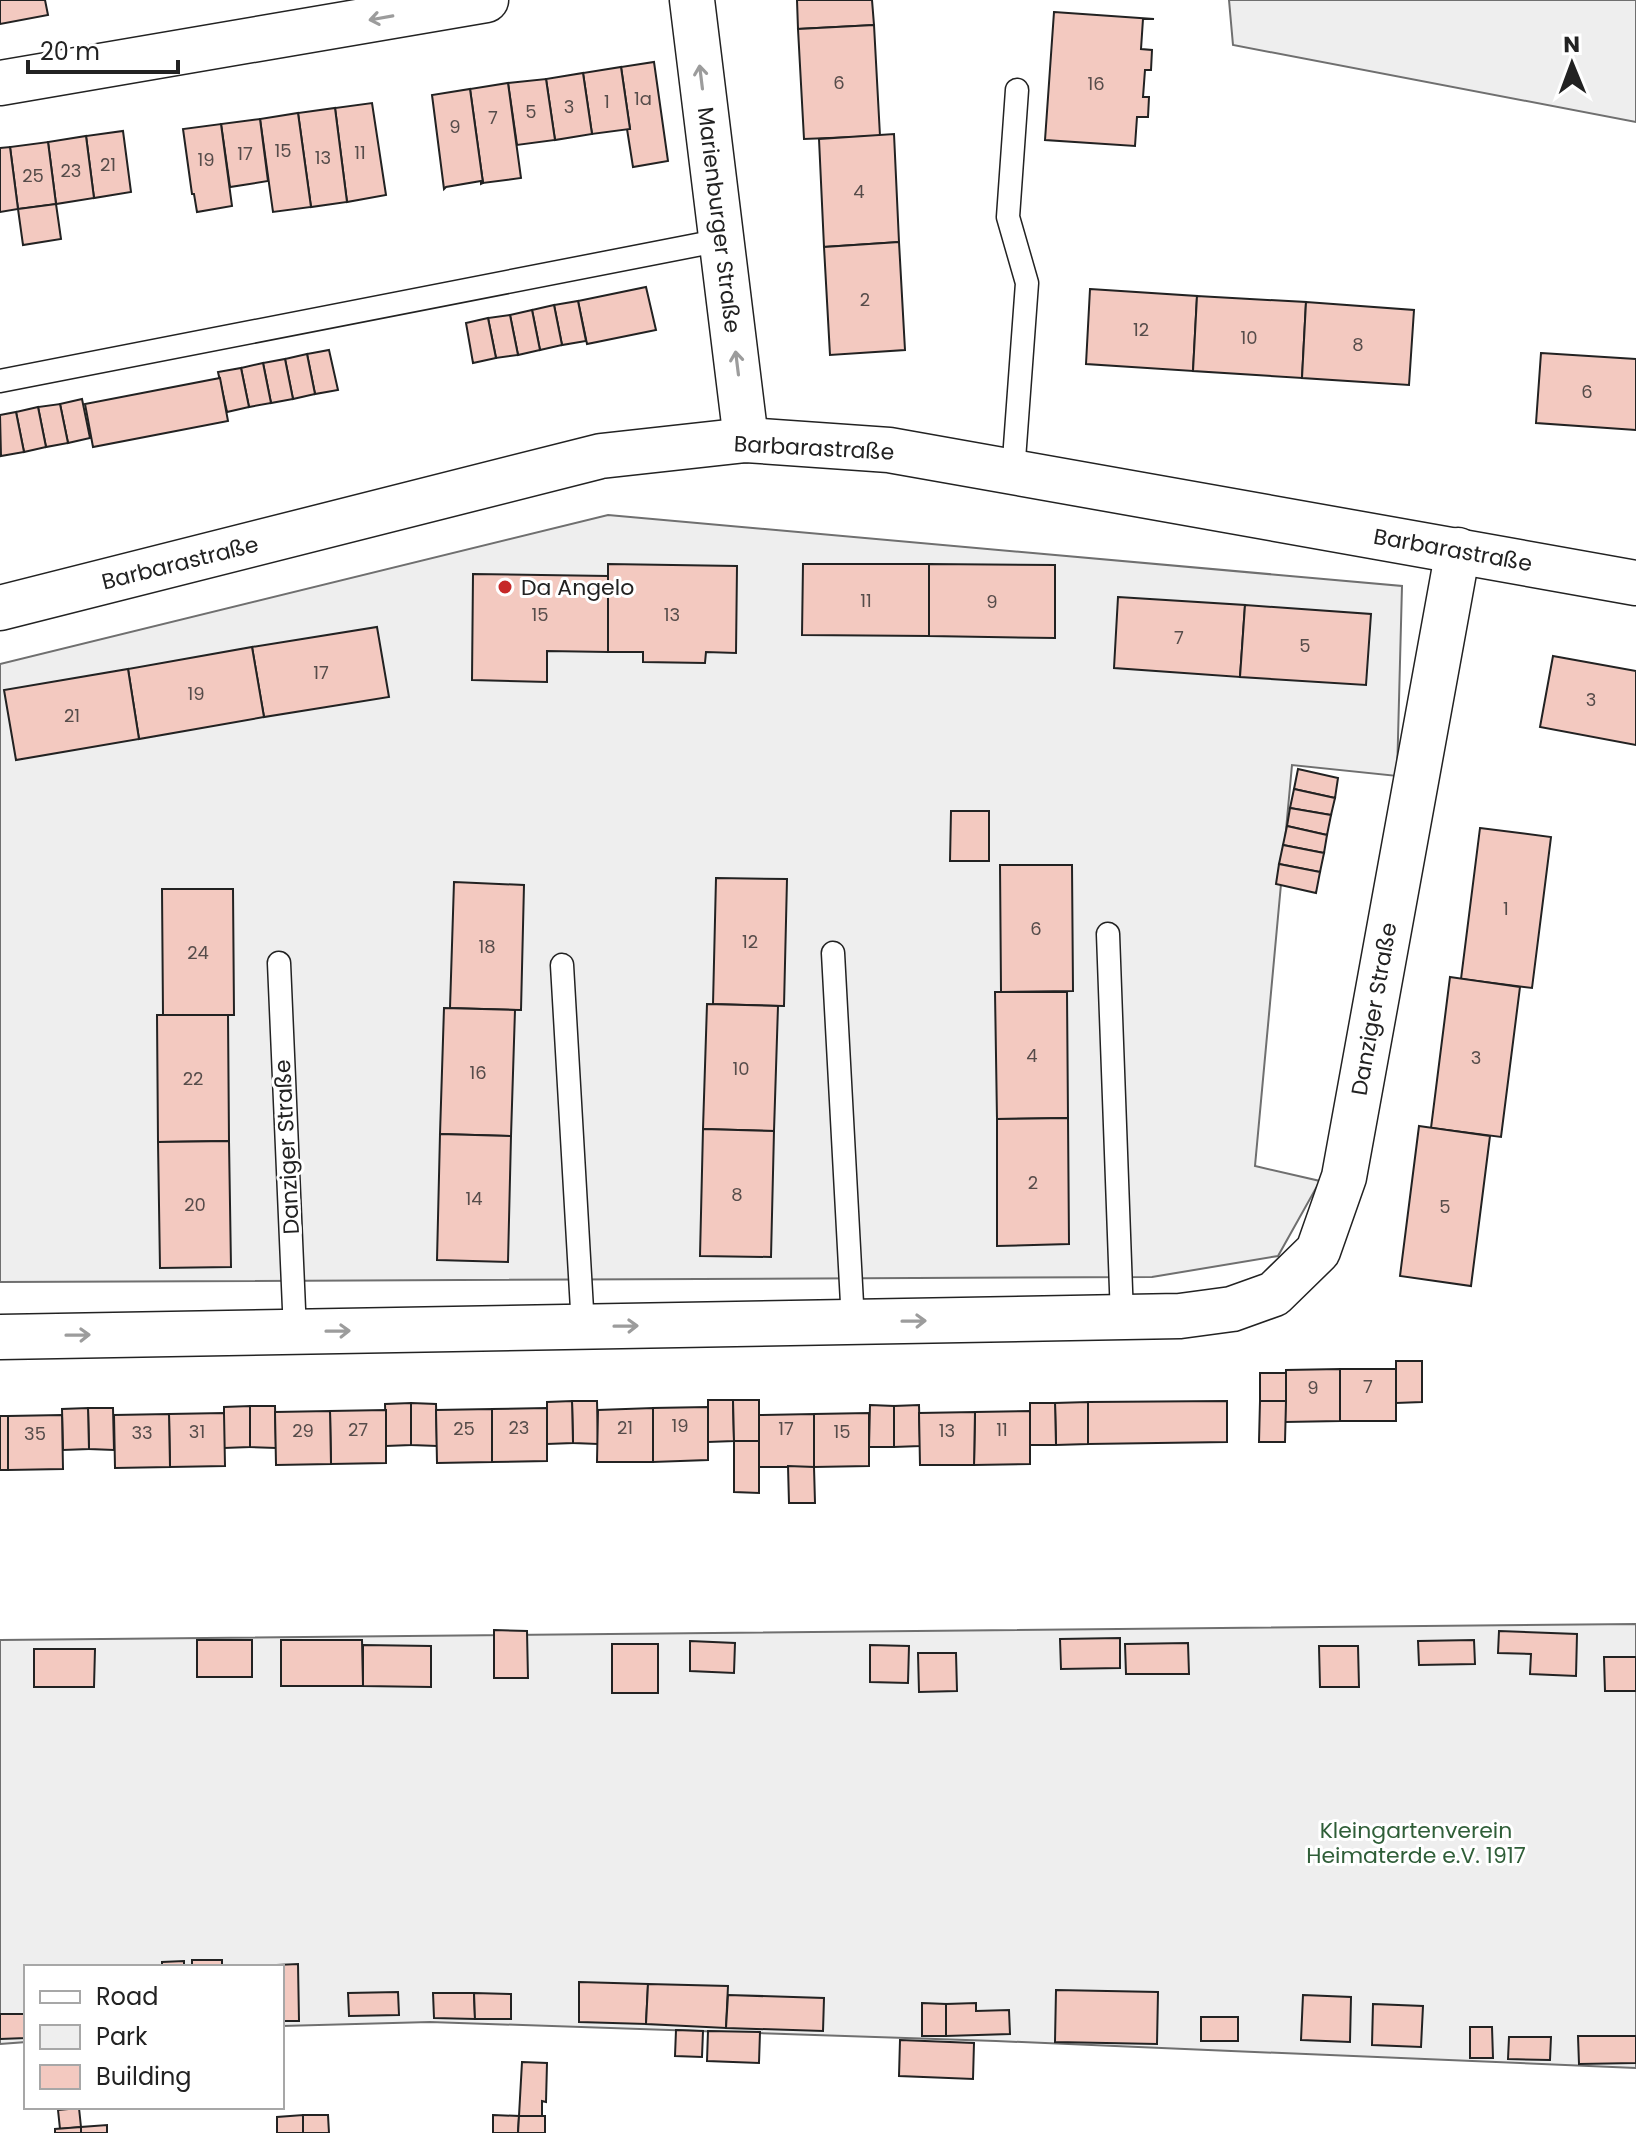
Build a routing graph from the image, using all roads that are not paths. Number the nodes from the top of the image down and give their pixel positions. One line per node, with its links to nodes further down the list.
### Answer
1 (486, 0): 3 (street, one-way to 3)
2 (692, 0): 5 (street, Marienburger Straße, one-way to 2)
3 (0, 83)
4 (1017, 90): 8 (lane)
5 (722, 240): 6 (lane); 7 (street, Marienburger Straße, one-way to 5)
6 (0, 381)
7 (746, 440): 8 (street, Barbarastraße); 11 (street, Barbarastraße)
8 (1013, 473): 9 (street, Barbarastraße)
9 (1458, 550): 10 (street, Barbarastraße); 16 (street, Danziger Straße)
10 (1636, 583)
11 (0, 608)
12 (1108, 934): 16 (lane)
13 (833, 953): 17 (lane)
14 (279, 963): 19 (lane, Danziger Straße)
15 (562, 965): 18 (lane)
16 (1122, 1317): 17 (street, Danziger Straße, one-way to 16)
17 (853, 1322): 18 (street, Danziger Straße, one-way to 17)
18 (583, 1327): 19 (street, Danziger Straße, one-way to 18)
19 (295, 1332): 20 (street, Danziger Straße, one-way to 19)
20 (0, 1337)

